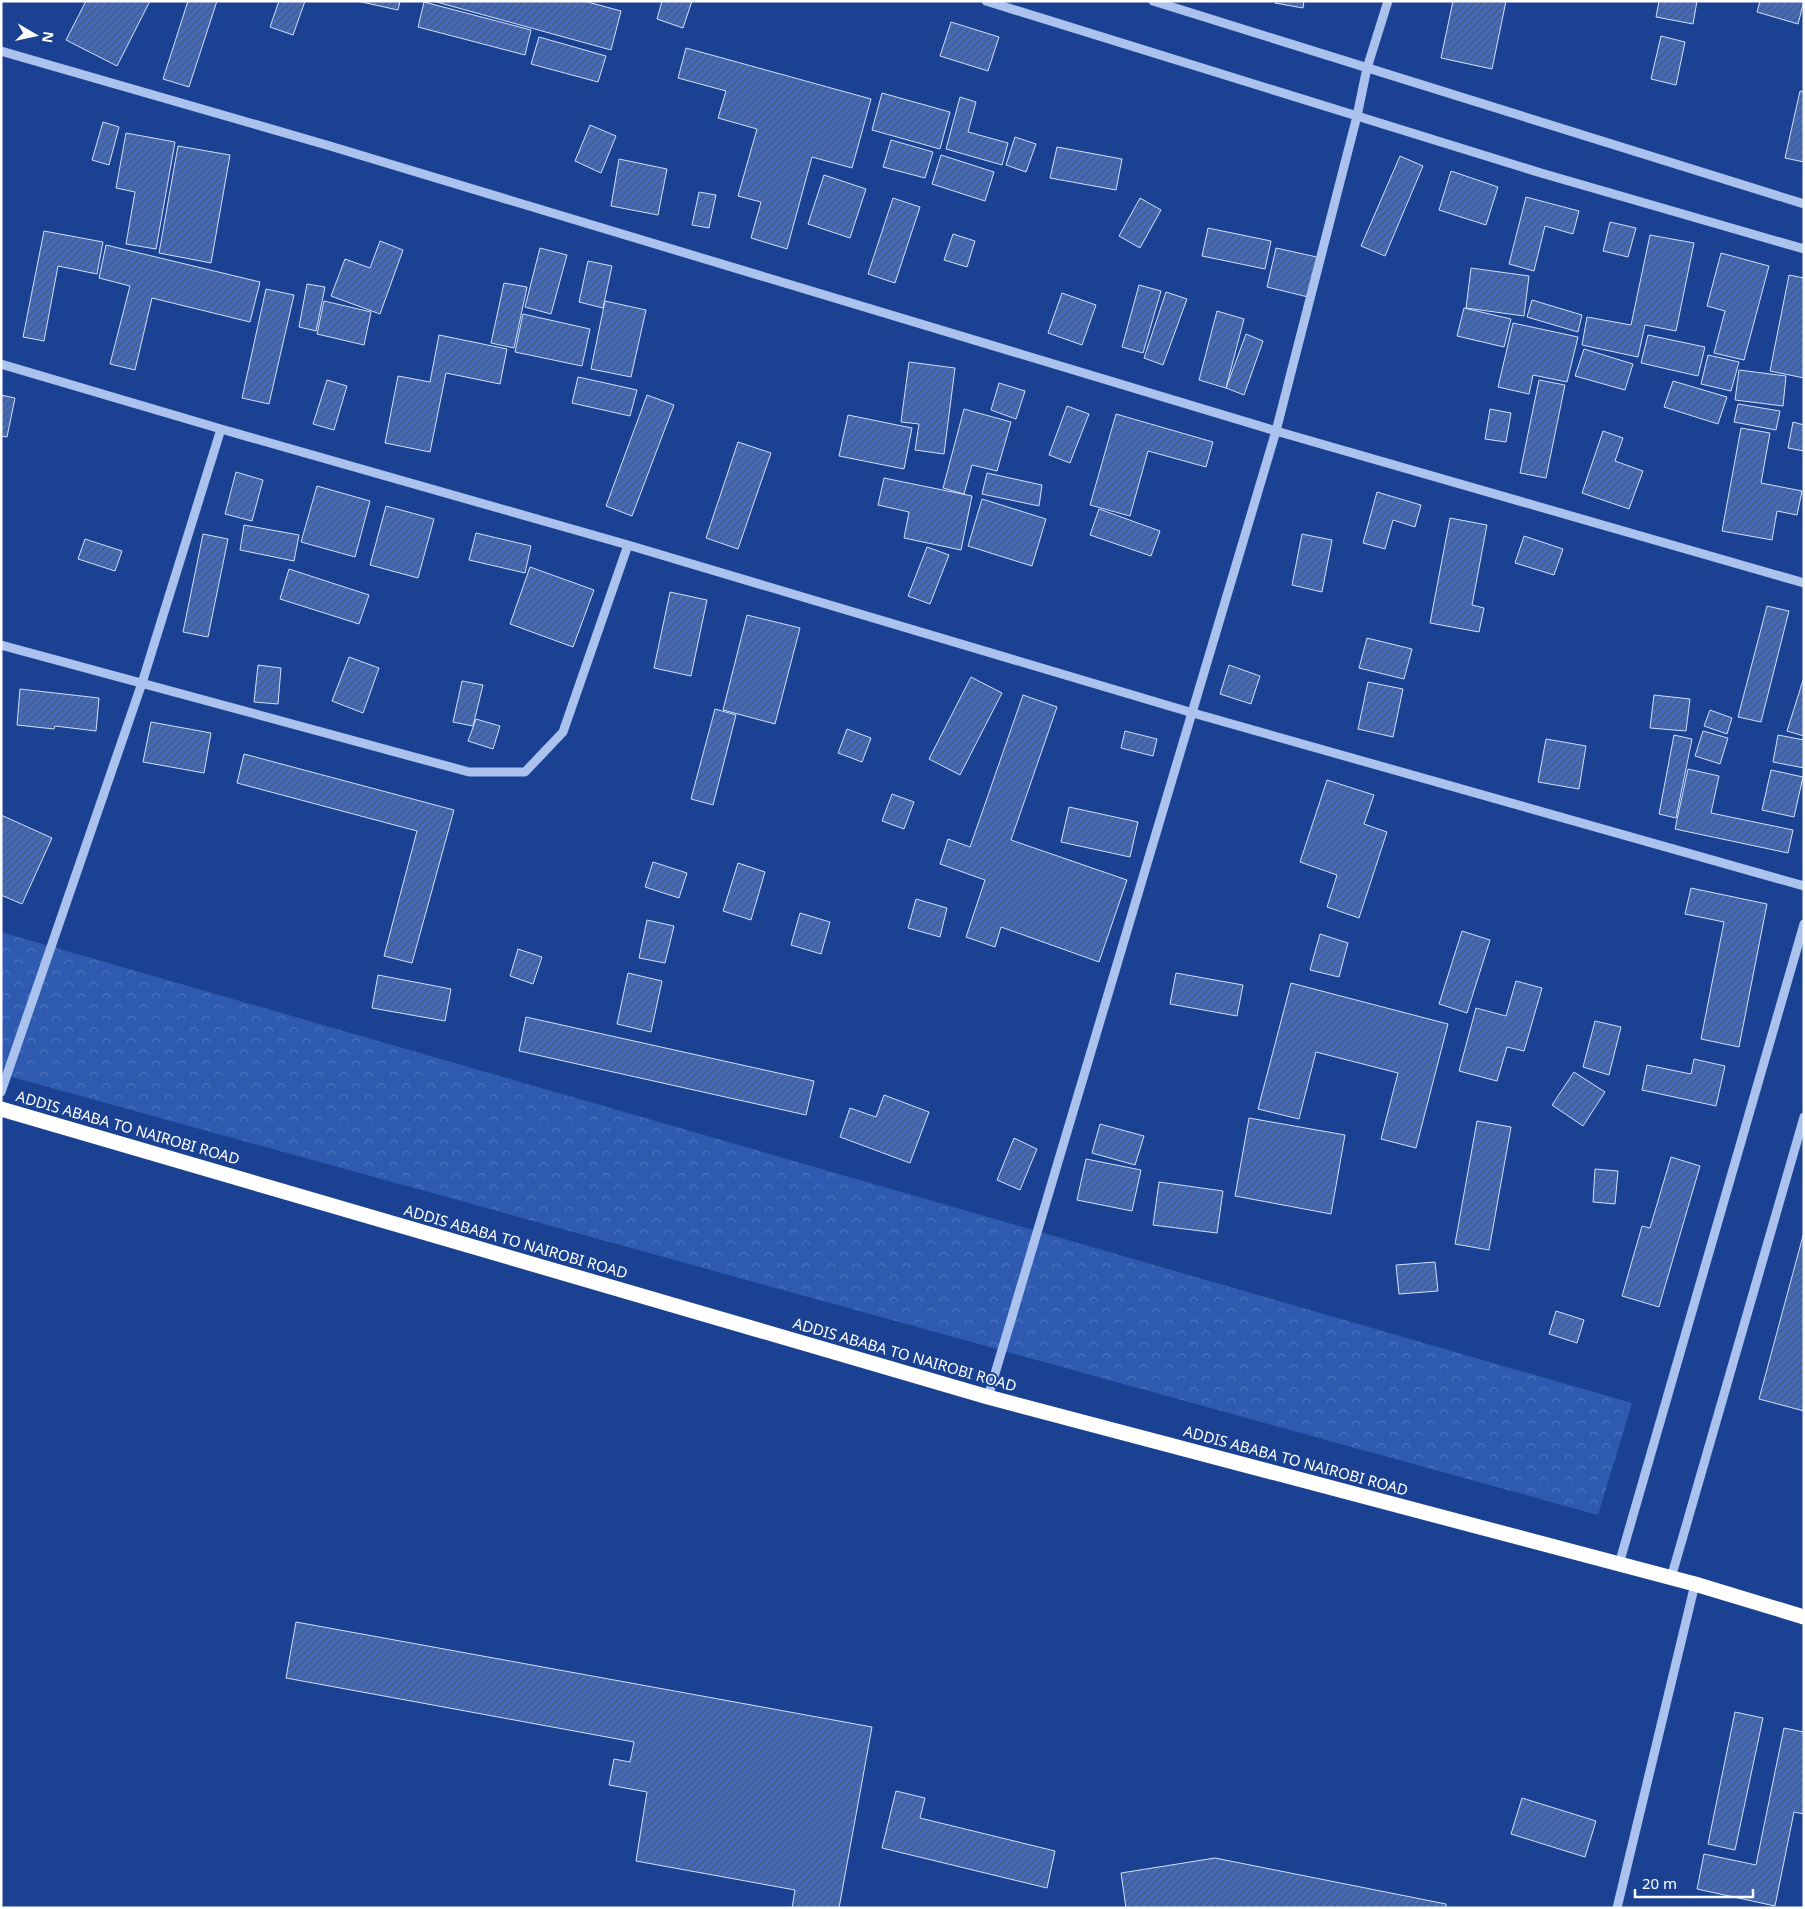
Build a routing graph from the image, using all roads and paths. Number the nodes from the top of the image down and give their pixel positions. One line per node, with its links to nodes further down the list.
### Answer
1 (986, 1): 6 (street)
2 (1153, 1): 5 (street)
3 (1388, 1): 5 (street)
4 (1, 51): 11 (street)
5 (1367, 68): 6 (street); 7 (street)
6 (1357, 116): 8 (street); 11 (street)
7 (1804, 204)
8 (1804, 250)
9 (1, 364): 10 (street)
10 (221, 428): 12 (street); 15 (street)
11 (1276, 431): 13 (street); 16 (street)
12 (628, 545): 15 (street); 16 (street)
13 (1804, 583)
14 (1, 645): 15 (street)
15 (142, 683): 19 (street)
16 (1193, 713): 17 (street); 22 (street)
17 (1804, 886)
18 (1804, 924): 23 (street)
19 (1, 1092)
20 (1, 1108): 22 (highway, ADDIS ABABA TO NAIROBI ROAD)
21 (1804, 1117): 24 (street)
22 (988, 1397): 23 (highway, ADDIS ABABA TO NAIROBI ROAD)
23 (1619, 1564): 24 (highway, ADDIS ABABA TO NAIROBI ROAD)
24 (1671, 1578): 25 (highway, ADDIS ABABA TO NAIROBI ROAD)
25 (1695, 1584): 26 (highway, ADDIS ABABA TO NAIROBI ROAD); 27 (street)
26 (1804, 1617)
27 (1617, 1908)

